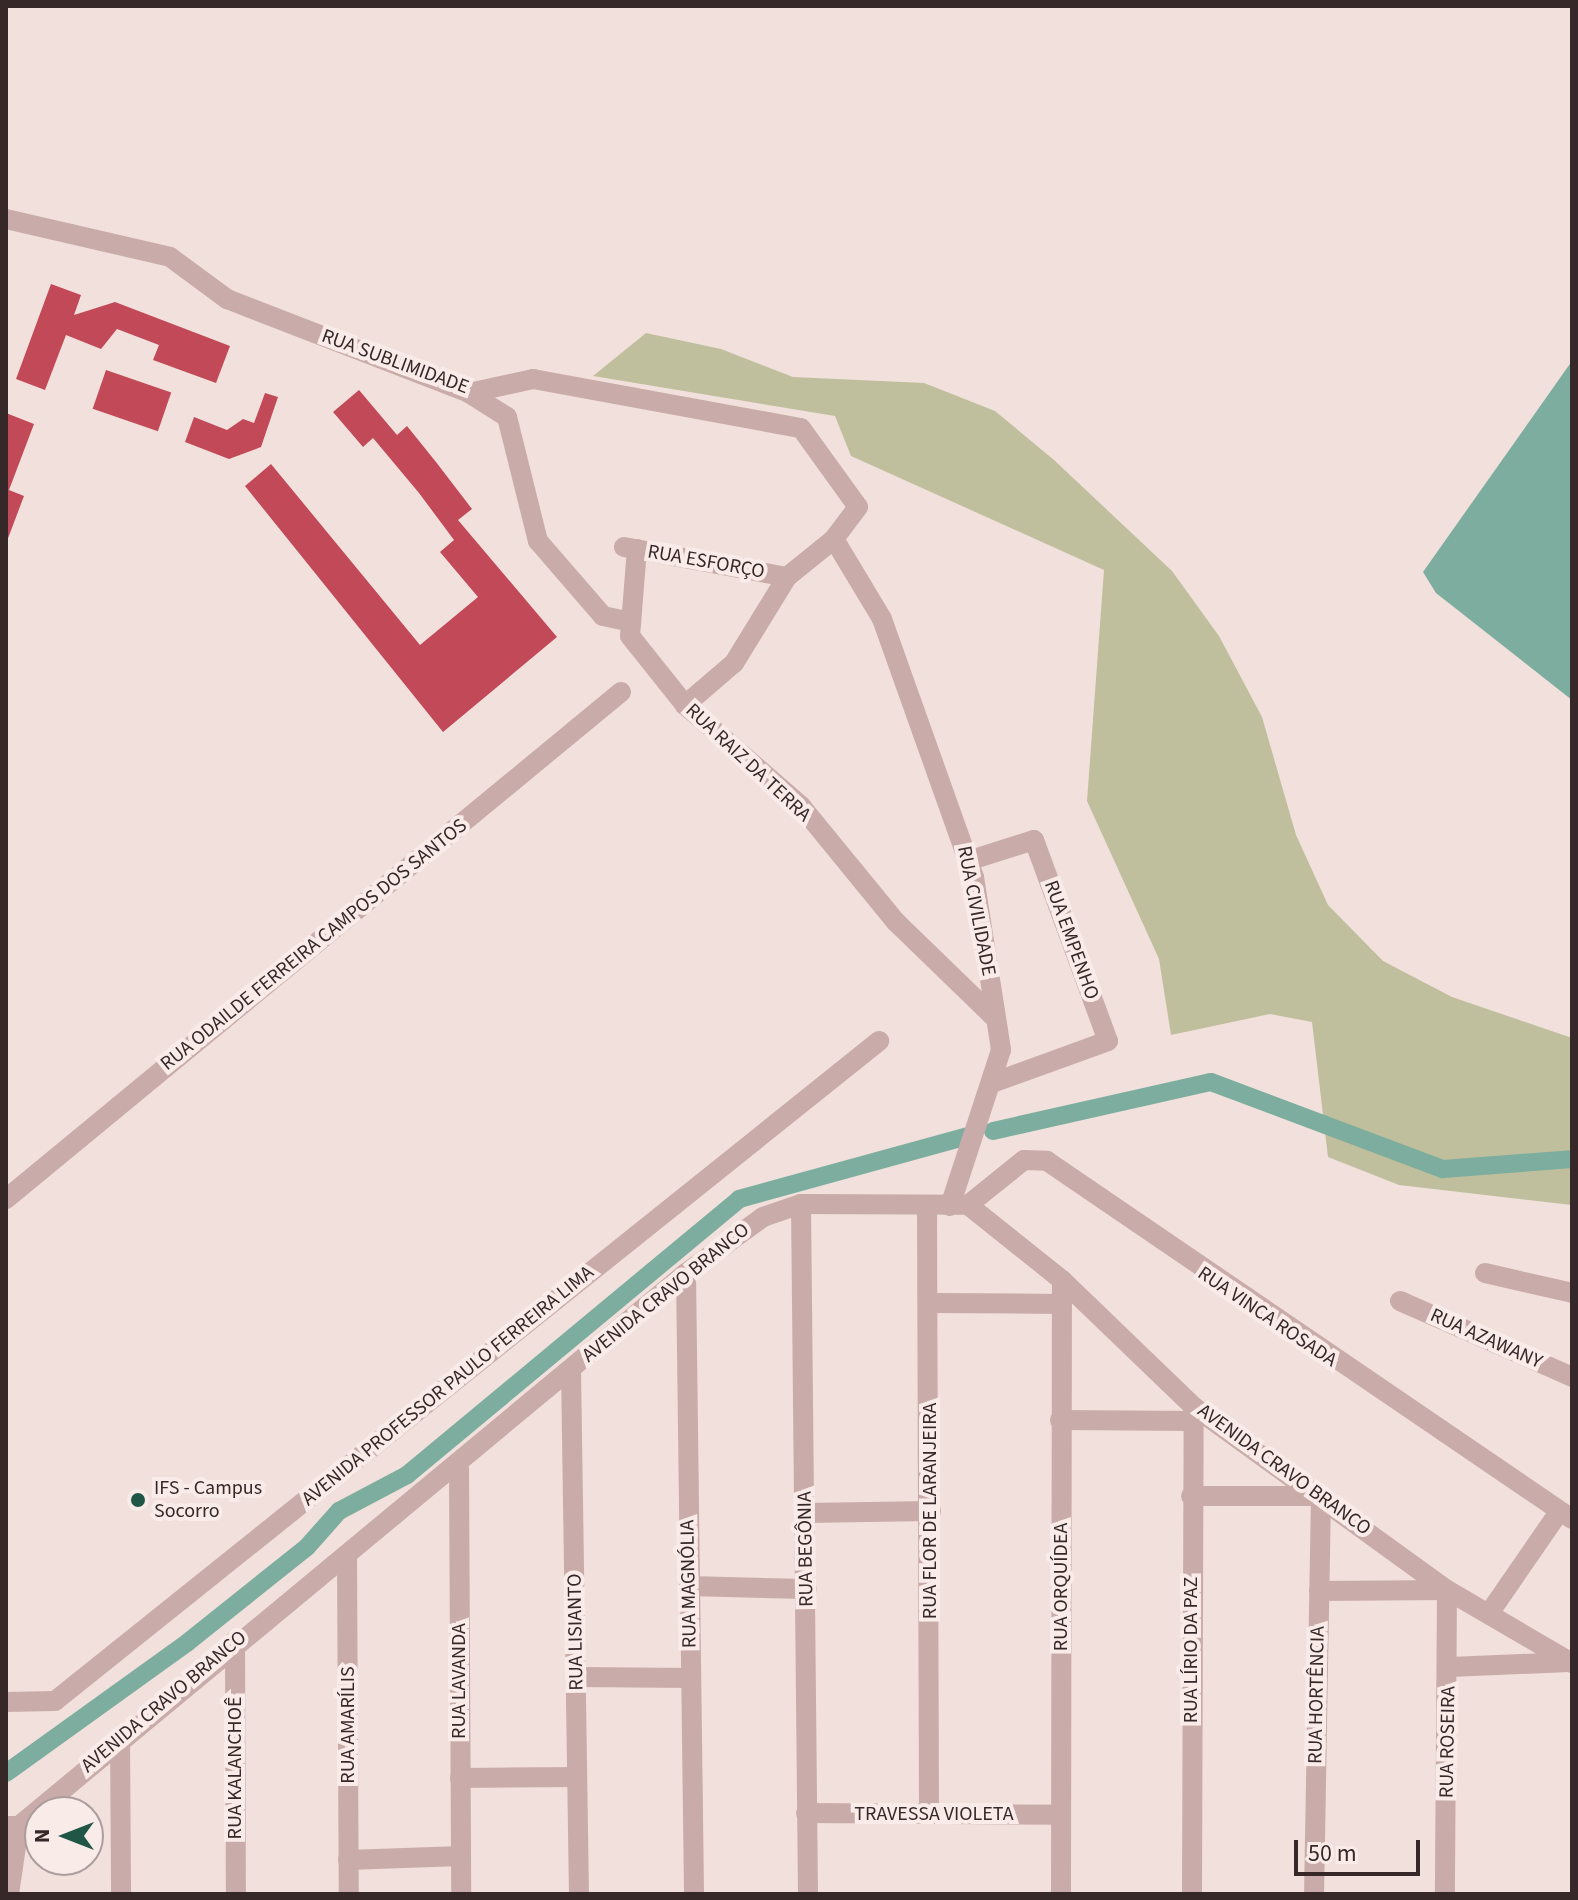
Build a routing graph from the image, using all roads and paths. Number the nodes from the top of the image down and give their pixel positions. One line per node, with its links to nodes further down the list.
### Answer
1 (6, 219): 2 (street, RUA SUBLIMIDADE)
2 (469, 393): 3 (street, RUA SUBLIMIDADE); 6 (street)
3 (834, 539): 5 (street); 9 (street, RUA CIVILIDADE)
4 (630, 548): 5 (street, RUA ESFORÇO); 6 (street, RUA RAIZ DA TERRA)
5 (787, 577): 8 (street)
6 (631, 622): 8 (street, RUA RAIZ DA TERRA)
7 (621, 692): 13 (street, RUA ODAILDE FERREIRA CAMPOS DOS SANTOS)
8 (685, 705): 10 (street, RUA RAIZ DA TERRA)
9 (971, 860): 10 (street, RUA CIVILIDADE); 12 (street, RUA EMPENHO)
10 (996, 1019): 12 (street, RUA CIVILIDADE)
11 (879, 1041): 45 (street, AVENIDA PROFESSOR PAULO FERREIRA LIMA)
12 (992, 1083): 15 (street, RUA CIVILIDADE)
13 (6, 1199)
14 (801, 1204): 16 (street, AVENIDA CRAVO BRANCO); 17 (street, AVENIDA CRAVO BRANCO); 32 (street, RUA BEGÔNIA)
15 (959, 1205): 16 (street, AVENIDA CRAVO BRANCO); 19 (street, AVENIDA CRAVO BRANCO); 33 (street, RUA VINCA ROSADA)
16 (927, 1208): 22 (street, RUA FLOR DE LARANJEIRA)
17 (686, 1273): 24 (street, AVENIDA CRAVO BRANCO); 35 (street, RUA MAGNÓLIA)
18 (1485, 1273): 20 (street)
19 (1062, 1280): 23 (street, RUA ORQUÍDEA); 26 (street, AVENIDA CRAVO BRANCO)
20 (1572, 1293)
21 (1400, 1301): 25 (street, RUA AZAWANY)
22 (930, 1303): 23 (street); 31 (street, RUA FLOR DE LARANJEIRA)
23 (1061, 1304): 27 (street, RUA ORQUÍDEA)
24 (571, 1370): 28 (street, AVENIDA CRAVO BRANCO); 43 (street, RUA LISIANTO)
25 (1572, 1377)
26 (1194, 1414): 27 (street); 29 (street, RUA LÍRIO DA PAZ); 30 (street, AVENIDA CRAVO BRANCO)
27 (1060, 1420): 51 (street, RUA ORQUÍDEA)
28 (459, 1468): 34 (street, AVENIDA CRAVO BRANCO); 48 (street, RUA LAVANDA)
29 (1191, 1496): 30 (street); 64 (street, RUA LÍRIO DA PAZ)
30 (1321, 1496): 37 (street, AVENIDA CRAVO BRANCO); 38 (street, RUA HORTÊNCIA)
31 (931, 1511): 32 (street); 50 (street, RUA FLOR DE LARANJEIRA)
32 (805, 1513): 36 (street, RUA BEGÔNIA)
33 (1565, 1516): 39 (street)
34 (347, 1556): 40 (street, AVENIDA CRAVO BRANCO); 54 (street, RUA AMARÍLIS)
35 (689, 1586): 36 (street); 44 (street, RUA MAGNÓLIA)
36 (807, 1589): 49 (street, RUA BEGÔNIA)
37 (1447, 1590): 38 (street); 39 (street, AVENIDA CRAVO BRANCO); 42 (street, RUA ROSEIRA)
38 (1319, 1591): 65 (street, RUA HORTÊNCIA)
39 (1490, 1612): 41 (street, AVENIDA CRAVO BRANCO)
40 (235, 1641): 46 (street, AVENIDA CRAVO BRANCO); 57 (street, RUA KALANCHOÊ)
41 (1571, 1662): 42 (street)
42 (1450, 1667): 66 (street, RUA ROSEIRA)
43 (577, 1677): 44 (street); 47 (street, RUA LISIANTO)
44 (691, 1678): 61 (street, RUA MAGNÓLIA)
45 (6, 1702)
46 (120, 1739): 52 (street, AVENIDA CRAVO BRANCO); 56 (street)
47 (577, 1777): 48 (street); 60 (street, RUA LISIANTO)
48 (460, 1778): 53 (street, RUA LAVANDA)
49 (806, 1813): 50 (street, TRAVESSA VIOLETA); 62 (street, RUA BEGÔNIA)
50 (929, 1813): 51 (street, TRAVESSA VIOLETA)
51 (1061, 1815): 63 (street, RUA ORQUÍDEA)
52 (12, 1826): 55 (street)
53 (461, 1856): 54 (street); 59 (street, RUA LAVANDA)
54 (348, 1860): 58 (street, RUA AMARÍLIS)
55 (9, 1894)
56 (121, 1894)
57 (236, 1894)
58 (349, 1894)
59 (461, 1894)
60 (579, 1894)
61 (694, 1894)
62 (808, 1894)
63 (1061, 1894)
64 (1192, 1894)
65 (1314, 1894)
66 (1445, 1894)

